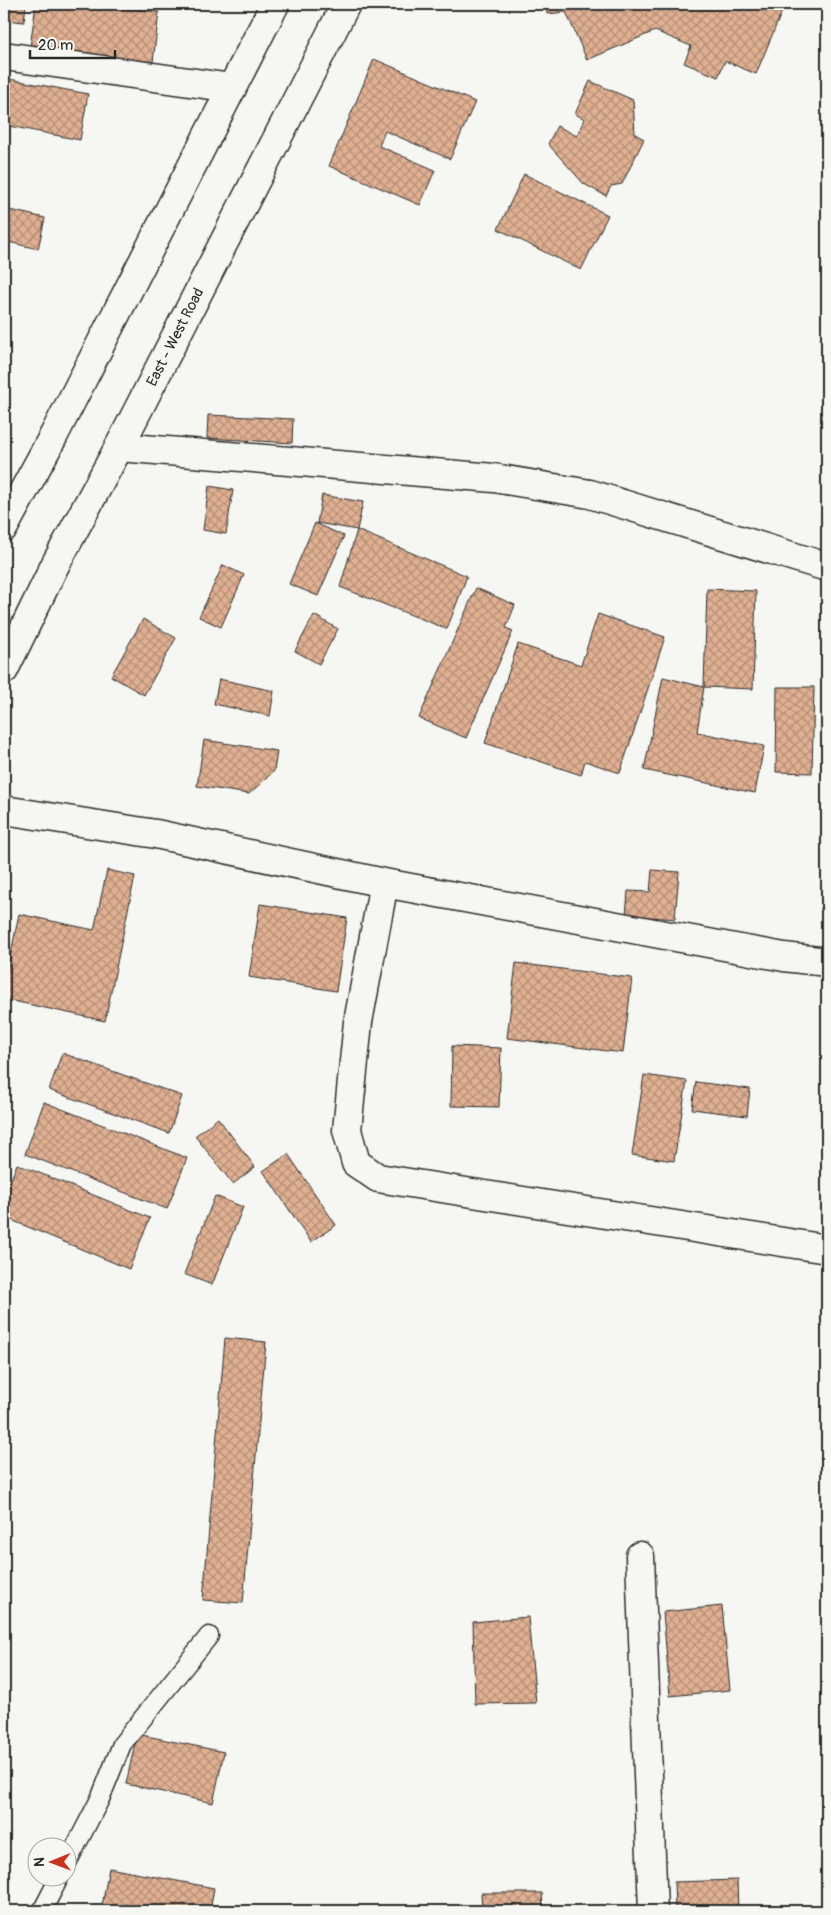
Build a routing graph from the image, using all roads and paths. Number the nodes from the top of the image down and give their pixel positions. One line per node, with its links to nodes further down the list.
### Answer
1 (275, 4): 4 (street)
2 (346, 4): 5 (street, East - West Road)
3 (4, 56): 4 (street)
4 (232, 88): 6 (street)
5 (119, 447): 7 (street); 8 (street, East - West Road)
6 (4, 527)
7 (827, 567)
8 (4, 670)
9 (4, 810): 10 (street)
10 (384, 883): 11 (street); 12 (street)
11 (827, 962)
12 (827, 1249)
13 (640, 1556): 18 (street)
14 (209, 1636): 15 (lane)
15 (78, 1842)
16 (54, 1888): 17 (lane)
17 (42, 1911)
18 (654, 1911)

